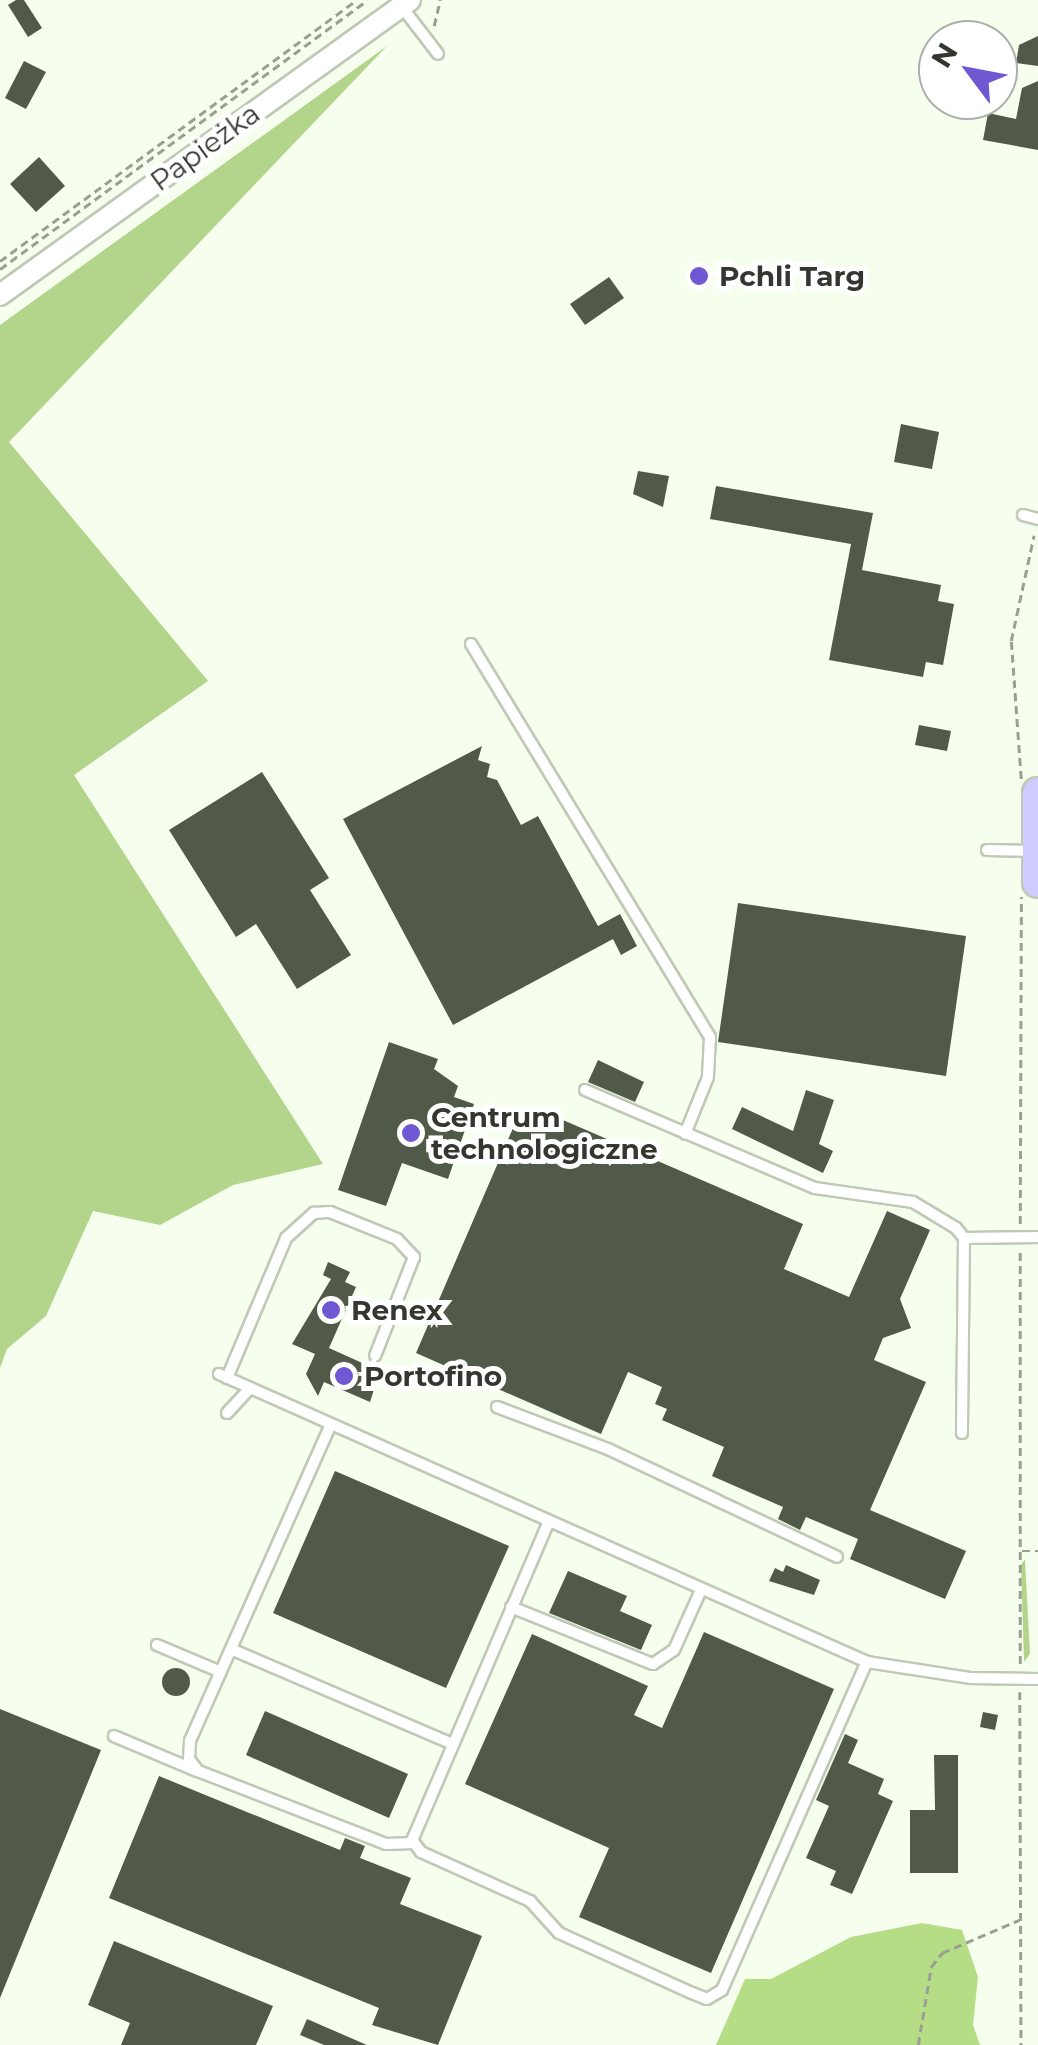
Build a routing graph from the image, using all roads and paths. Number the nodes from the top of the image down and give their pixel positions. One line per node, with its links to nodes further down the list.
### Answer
1 (357, 0): 7 (path)
2 (367, 0): 8 (path)
3 (440, 0): 5 (path)
4 (403, 2): 6 (lane); 9 (street, Papieżka)
5 (434, 28)
6 (438, 54)
7 (0, 261)
8 (0, 269)
9 (0, 295)
10 (1022, 515): 11 (lane)
11 (1038, 519): 13 (path)
12 (471, 644): 18 (lane)
13 (1029, 793): 15 (main road)
14 (987, 850): 15 (lane)
15 (1038, 851): 16 (main road)
16 (1029, 886): 20 (path)
17 (585, 1090): 18 (lane)
18 (685, 1134): 21 (lane)
19 (1038, 1236): 20 (lane)
20 (1020, 1237): 21 (lane); 29 (path)
21 (964, 1238): 27 (lane)
22 (375, 1356): 23 (lane)
23 (250, 1388): 25 (lane); 26 (lane)
24 (498, 1407): 31 (lane)
25 (227, 1413)
26 (331, 1424): 28 (lane); 35 (lane)
27 (962, 1433)
28 (548, 1522): 32 (lane); 33 (lane)
29 (1020, 1551): 30 (path); 38 (path)
30 (1038, 1551)
31 (837, 1557)
32 (702, 1590): 33 (lane); 36 (lane)
33 (511, 1607): 41 (lane)
34 (157, 1645): 37 (lane)
35 (232, 1649): 37 (lane); 41 (lane)
36 (867, 1662): 38 (lane); 43 (lane)
37 (221, 1672): 42 (lane)
38 (1020, 1678): 39 (lane); 44 (path)
39 (1038, 1679)
40 (114, 1736): 42 (lane)
41 (450, 1743): 43 (lane)
42 (198, 1772): 43 (lane)
43 (414, 1844)
44 (1020, 1920): 45 (path); 46 (path)
45 (918, 2045)
46 (1021, 2045)

